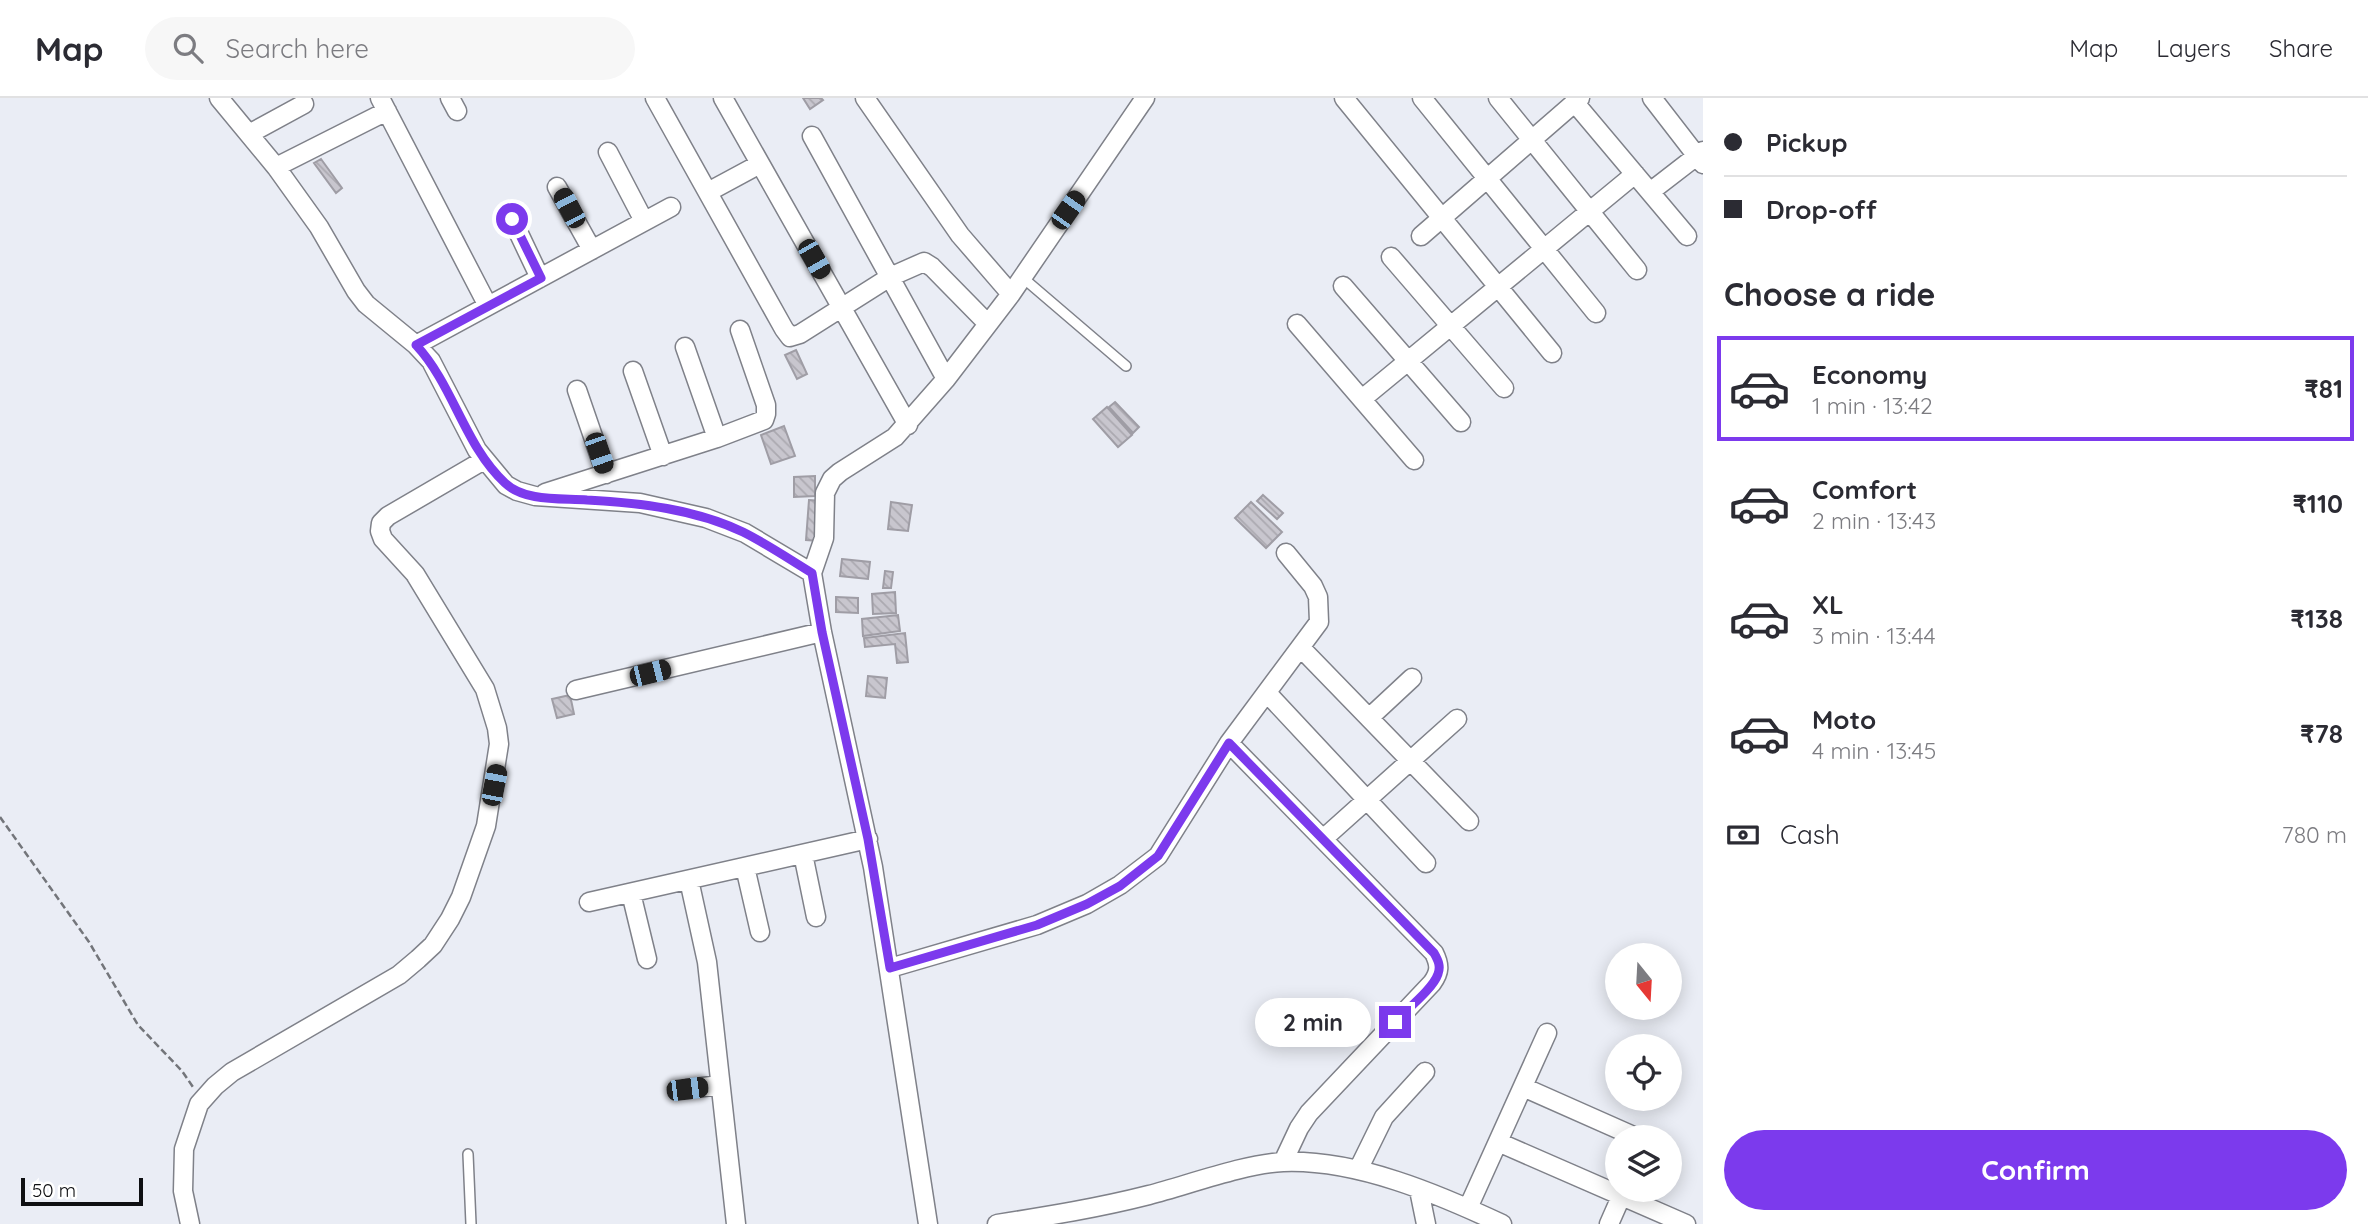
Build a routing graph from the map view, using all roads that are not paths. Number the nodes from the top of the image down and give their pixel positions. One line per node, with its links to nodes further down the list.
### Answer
1 (219, 98): 13 (street)
2 (655, 98): 23 (street)
3 (723, 98): 18 (street)
4 (865, 98): 41 (street)
5 (1145, 98): 38 (street)
6 (1344, 98): 27 (street)
7 (1422, 98): 21 (street)
8 (1498, 98): 15 (street)
9 (1652, 98): 17 (street)
10 (1578, 100): 15 (street); 20 (street)
11 (304, 104): 13 (street)
12 (383, 105): 19 (street); 42 (street)
13 (249, 134): 19 (street)
14 (812, 136): 36 (street)
15 (1532, 140): 21 (street); 26 (street)
16 (608, 152): 29 (street)
17 (1701, 157): 24 (street)
18 (760, 164): 23 (street); 43 (street)
19 (276, 167): 49 (street)
20 (1635, 174): 24 (street); 26 (street)
21 (1487, 178): 27 (street); 32 (street)
22 (557, 187): 33 (street)
23 (708, 192): 43 (street)
24 (1650, 192): 31 (street)
25 (671, 207): 29 (street)
26 (1590, 212): 32 (street); 35 (street)
27 (1442, 218): 30 (street); 40 (street)
28 (512, 219): 37 (street)
29 (644, 221): 33 (street)
30 (1421, 236)
31 (1687, 236)
32 (1544, 249): 40 (street); 44 (street)
33 (592, 250): 37 (street)
34 (1391, 257): 47 (street)
35 (1637, 270)
36 (890, 277): 43 (street); 45 (street); 55 (street)
37 (541, 278): 42 (street)
38 (1022, 278): 41 (street); 53 (lane)
39 (1343, 286): 52 (street)
40 (1499, 287): 47 (street); 51 (street)
41 (1011, 294): 45 (street)
42 (488, 306): 49 (street)
43 (841, 307): 60 (street)
44 (1596, 313)
45 (987, 323): 55 (street)
46 (1297, 324): 58 (street)
47 (1451, 326): 52 (street); 56 (street)
48 (740, 330): 61 (street)
49 (416, 345): 63 (street)
50 (685, 347): 61 (street)
51 (1552, 353)
52 (1408, 361): 58 (street); 59 (street)
53 (1126, 366)
54 (633, 371): 62 (street)
55 (946, 379): 60 (street)
56 (1504, 388)
57 (577, 390): 65 (street)
58 (1362, 399): 64 (street)
59 (1461, 422)
60 (908, 425): 68 (street)
61 (718, 438): 62 (street)
62 (663, 456): 65 (street)
63 (484, 460): 66 (street); 108 (street)
64 (1414, 460)
65 (606, 474): 66 (street)
66 (535, 496): 68 (street)
67 (1286, 553): 70 (street)
68 (812, 573): 69 (street)
69 (822, 632): 72 (street); 80 (street)
70 (1301, 648): 73 (street); 74 (street)
71 (1412, 678): 74 (street)
72 (576, 690)
73 (1267, 694): 76 (street); 78 (street)
74 (1369, 718): 77 (street)
75 (1457, 719): 77 (street)
76 (1229, 743): 81 (street); 91 (street)
77 (1410, 761): 78 (street); 79 (street)
78 (1367, 800): 81 (street); 83 (street)
79 (1469, 821)
80 (868, 839): 82 (street); 91 (street)
81 (1323, 839): 100 (street)
82 (803, 854): 84 (street); 88 (street)
83 (1426, 863)
84 (745, 867): 85 (street); 89 (street)
85 (689, 880): 86 (street); 94 (street)
86 (631, 893): 87 (street); 90 (street)
87 (589, 902)
88 (816, 917)
89 (760, 932)
90 (647, 958)
91 (890, 968): 111 (street)
92 (1547, 1033): 95 (street)
93 (1425, 1072): 101 (street)
94 (720, 1085): 96 (street); 110 (street)
95 (1523, 1087): 97 (street); 98 (street)
96 (687, 1089)
97 (1609, 1125)
98 (1498, 1142): 102 (street); 106 (street)
99 (468, 1154): 109 (lane)
100 (1283, 1162): 101 (street); 107 (street)
101 (1358, 1170): 103 (street)
102 (1605, 1186)
103 (1419, 1189): 106 (street); 113 (street)
104 (1619, 1202): 115 (street)
105 (1641, 1202): 116 (street)
106 (1468, 1208): 114 (street)
107 (1081, 1218): 112 (street)
108 (190, 1224)
109 (471, 1224)
110 (736, 1224)
111 (928, 1224)
112 (997, 1224)
113 (1426, 1224)
114 (1503, 1224)
115 (1609, 1224)
116 (1686, 1224)

